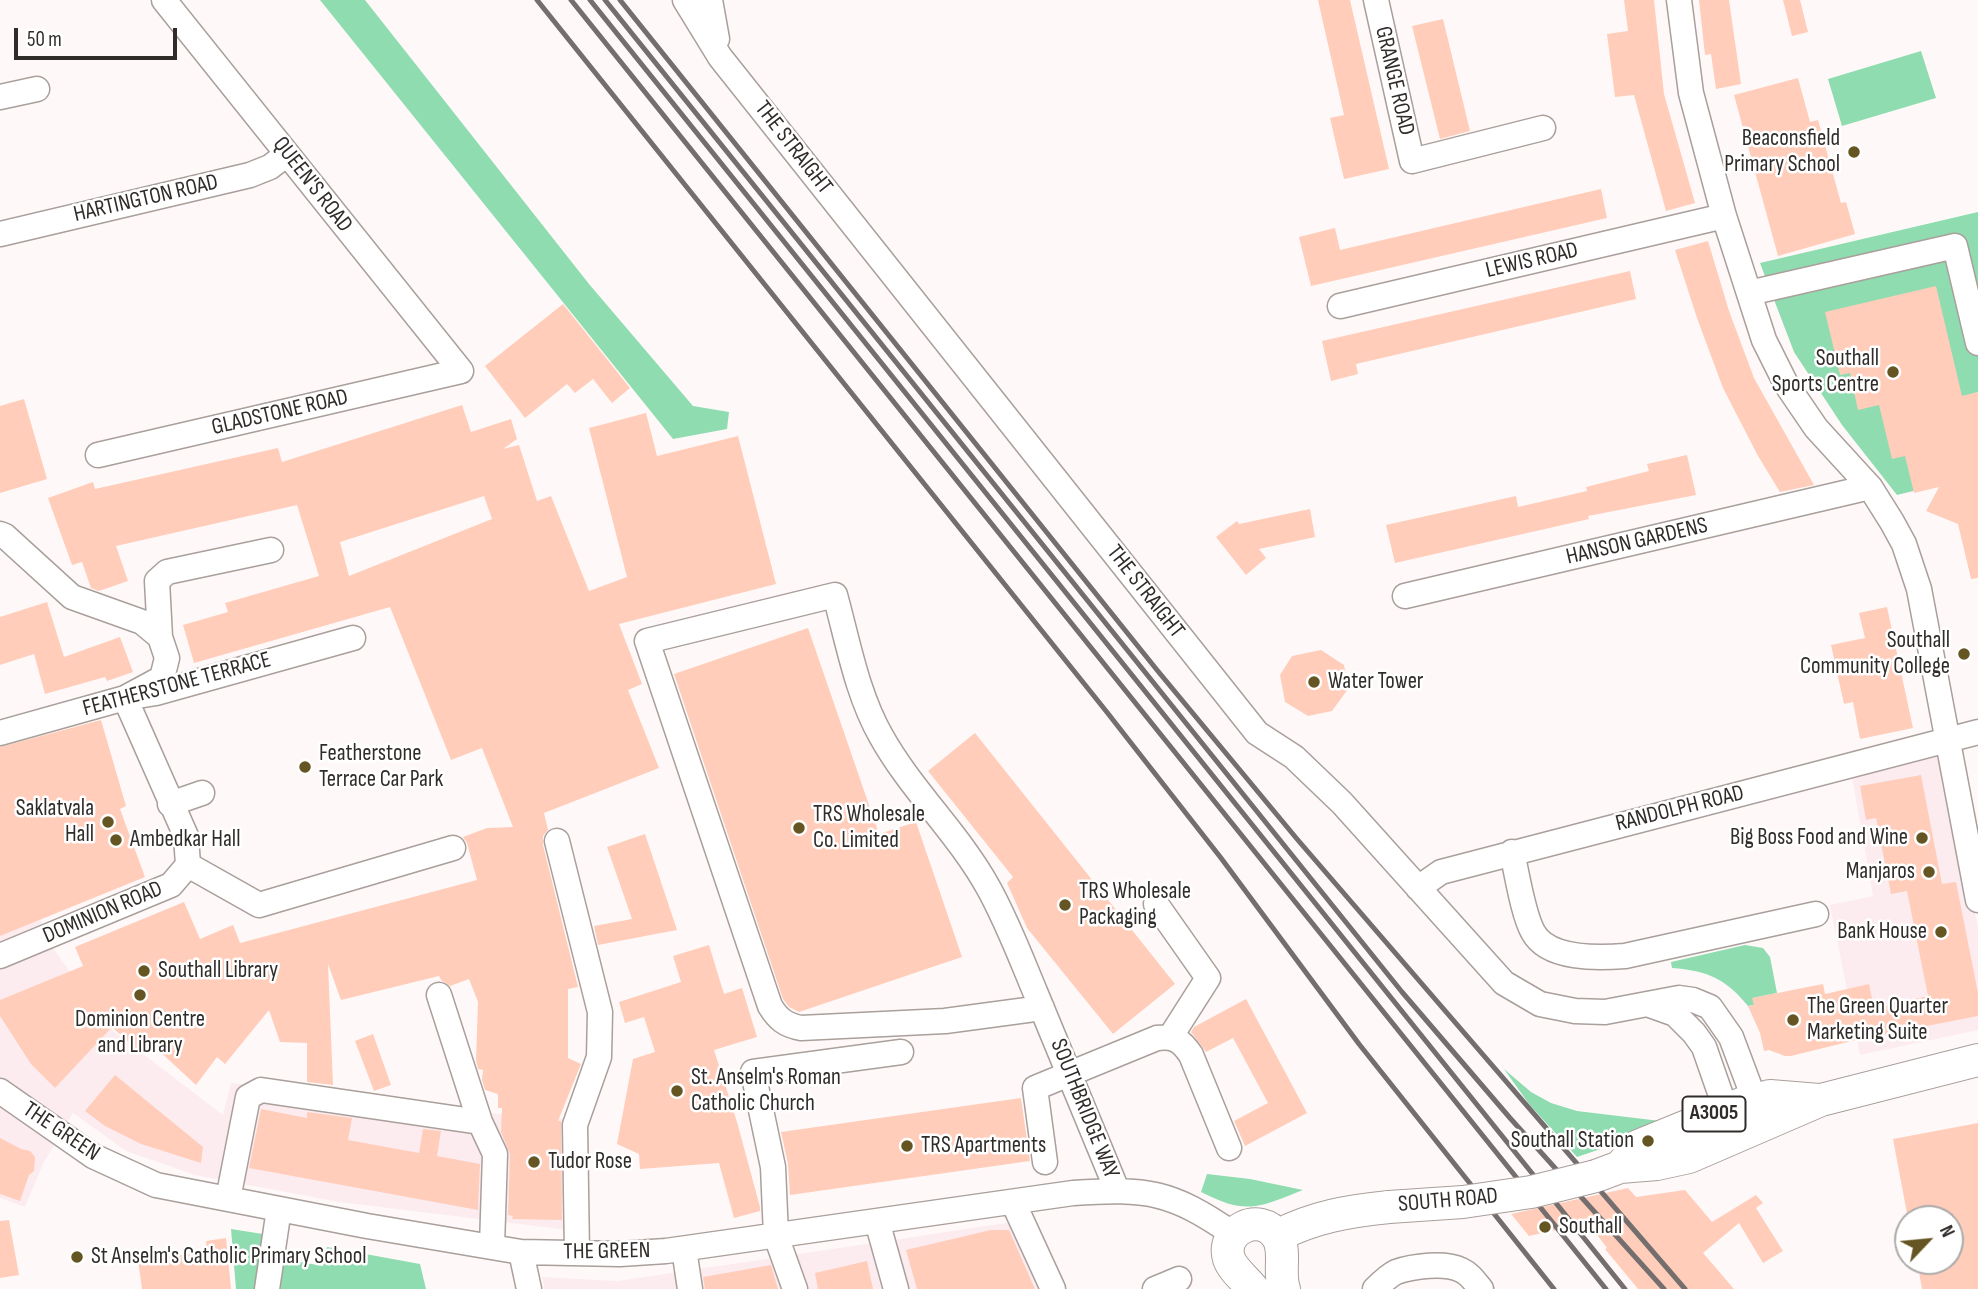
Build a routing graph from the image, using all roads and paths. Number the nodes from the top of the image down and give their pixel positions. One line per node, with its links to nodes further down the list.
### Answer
1 (164, 0): 10 (street, QUEEN'S ROAD)
2 (685, 0): 6 (street, THE STRAIGHT)
3 (710, 0): 6 (street, THE STRAIGHT)
4 (1376, 0): 9 (street, GRANGE ROAD)
5 (1679, 0): 11 (street)
6 (720, 57): 34 (street, THE STRAIGHT)
7 (37, 89): 8 (street)
8 (0, 97)
9 (1543, 128)
10 (287, 154): 12 (street, HARTINGTON ROAD); 16 (street, QUEEN'S ROAD)
11 (1724, 216): 13 (street); 14 (street, LEWIS ROAD)
12 (0, 234)
13 (1749, 293): 15 (street); 18 (street)
14 (1340, 306)
15 (1978, 343)
16 (461, 371): 17 (street, GLADSTONE ROAD)
17 (99, 455)
18 (1870, 487): 21 (street, HANSON GARDENS); 27 (street)
19 (0, 534): 22 (street)
20 (271, 550): 22 (street)
21 (1405, 596)
22 (160, 637): 24 (street)
23 (353, 638): 24 (street, FEATHERSTONE TERRACE)
24 (125, 698): 26 (street, FEATHERSTONE TERRACE); 29 (street, DOMINION ROAD)
25 (1978, 732): 27 (street, RANDOLPH ROAD)
26 (0, 733)
27 (1947, 740): 32 (street, RANDOLPH ROAD); 35 (street)
28 (202, 793): 29 (street)
29 (170, 804): 33 (street, DOMINION ROAD)
30 (557, 841): 65 (street)
31 (453, 848): 33 (street)
32 (1512, 852): 34 (street, RANDOLPH ROAD); 37 (street)
33 (188, 865): 38 (street, DOMINION ROAD)
34 (1418, 888): 40 (street, THE STRAIGHT)
35 (1978, 900)
36 (1156, 904): 42 (street)
37 (1816, 914)
38 (0, 956)
39 (439, 995): 51 (street)
40 (1647, 1004): 47 (street, THE STRAIGHT); 49 (street)
41 (1046, 1018): 41 (street, SOUTHBRIDGE WAY); 45 (street, SOUTHBRIDGE WAY)
42 (1171, 1036): 45 (street); 52 (street)
43 (901, 1052): 61 (street)
44 (1978, 1060): 48 (main road, SOUTH ROAD / A3005)
45 (1069, 1072): 53 (street); 55 (street, SOUTHBRIDGE WAY)
46 (0, 1091): 56 (street, THE GREEN)
47 (1758, 1099): 48 (main road, SOUTH ROAD / A3005); 49 (main road, SOUTH ROAD / A3005)
48 (1821, 1100): 50 (main road, SOUTH ROAD / A3005)
49 (1726, 1110): 50 (street); 54 (main road, SOUTH ROAD / A3005)
50 (1784, 1117): 54 (main road, SOUTH ROAD / A3005)
51 (480, 1122): 56 (street); 62 (street)
52 (1230, 1148)
53 (1045, 1162)
54 (1608, 1171): 66 (main road, SOUTH ROAD / A3005, bridge)
55 (1117, 1190): 57 (street, THE GREEN); 60 (street, THE GREEN)
56 (228, 1199): 58 (street, THE GREEN)
57 (1013, 1202): 59 (street, THE GREEN); 74 (street)
58 (279, 1209): 62 (street, THE GREEN); 69 (street)
59 (877, 1221): 61 (street, THE GREEN); 73 (street)
60 (1233, 1234): 66 (main road); 68 (main road, A3005)
61 (776, 1236): 63 (street, THE GREEN); 72 (street)
62 (492, 1246): 64 (street, THE GREEN)
63 (684, 1249): 65 (street, THE GREEN); 71 (street)
64 (521, 1252): 65 (street, THE GREEN); 70 (street)
65 (577, 1253)
66 (1281, 1263): 68 (main road, A3005)
67 (1179, 1279): 75 (street)
68 (1248, 1282)
69 (267, 1289)
70 (529, 1289)
71 (690, 1289)
72 (795, 1289)
73 (896, 1289)
74 (1053, 1289)
75 (1155, 1289)
76 (1375, 1289): 77 (street)
77 (1481, 1289)

